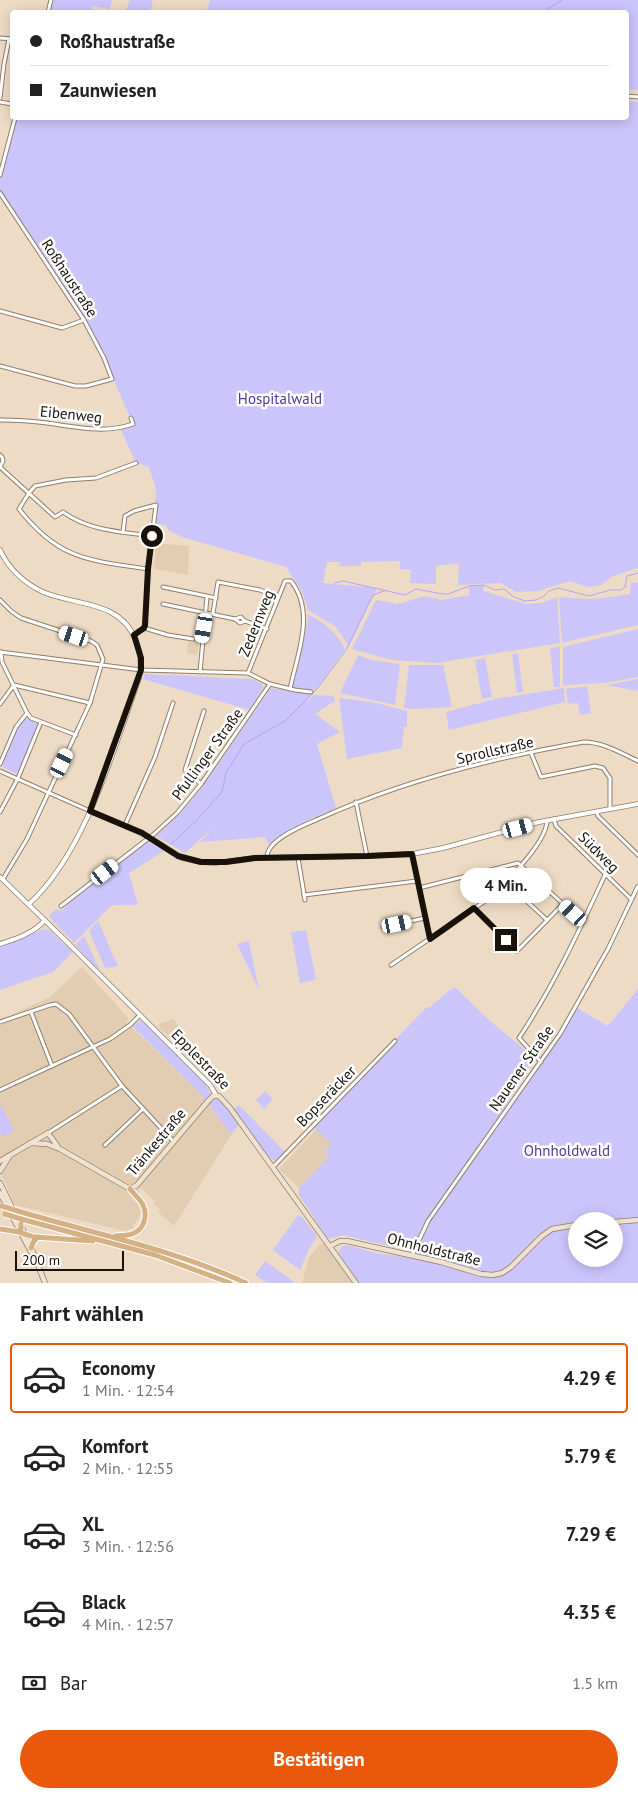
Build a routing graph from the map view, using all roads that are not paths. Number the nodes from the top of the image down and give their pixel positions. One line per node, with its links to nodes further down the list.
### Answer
1 (10, 43): 2 (street)
2 (0, 98)
3 (14, 120): 4 (street)
4 (0, 174)
5 (0, 193): 7 (street, Roßhaustraße)
6 (0, 311): 7 (street)
7 (84, 320): 8 (street, Roßhaustraße)
8 (0, 366)
9 (131, 418): 10 (street, Eibenweg)
10 (0, 420)
11 (0, 456): 13 (street)
12 (136, 463): 13 (street)
13 (28, 493): 14 (street); 17 (street)
14 (123, 532): 15 (street); 15 (street)
15 (152, 536): 17 (street)
16 (0, 550): 28 (street)
17 (148, 569): 26 (street)
18 (163, 587): 19 (street)
19 (206, 597): 21 (street); 24 (street)
20 (278, 597): 21 (street); 27 (street, Zedernweg); 37 (street, Zedernweg)
21 (216, 598): 25 (street)
22 (0, 600): 31 (street)
23 (163, 604): 24 (street)
24 (206, 613): 25 (street); 33 (street)
25 (213, 614): 27 (street)
26 (144, 628): 28 (street); 29 (street)
27 (267, 629): 34 (street, Zedernweg)
28 (134, 635): 32 (street)
29 (193, 639)
30 (1, 652): 31 (street); 36 (street)
31 (102, 665): 32 (street); 39 (street)
32 (141, 670): 33 (street); 56 (street)
33 (200, 672): 34 (street)
34 (248, 673): 35 (street)
35 (270, 684): 37 (street); 51 (street, Pfullinger Straße)
36 (14, 686): 39 (street); 41 (street); 43 (street)
37 (290, 689): 38 (street)
38 (311, 692)
39 (90, 703): 45 (street)
40 (173, 703): 61 (street)
41 (0, 704)
42 (204, 711): 51 (street)
43 (27, 713): 44 (street); 48 (street)
44 (41, 722): 45 (street); 50 (street)
45 (76, 735): 52 (street)
46 (531, 753): 47 (street, Sprollstraße); 53 (street, Sprollstraße); 55 (street)
47 (638, 761)
48 (0, 764)
49 (0, 771): 50 (street)
50 (18, 778): 52 (street); 57 (street)
51 (201, 784): 62 (street, Pfullinger Straße)
52 (49, 791): 56 (street); 70 (street)
53 (356, 802): 65 (street); 66 (street, Sprollstraße)
54 (638, 806): 55 (street)
55 (610, 809): 58 (street)
56 (90, 811): 61 (street); 78 (street)
57 (0, 812)
58 (597, 812): 59 (street); 64 (street)
59 (554, 819): 60 (street); 69 (street, Südweg)
60 (547, 821): 63 (street); 68 (street)
61 (125, 825): 62 (street)
62 (149, 837): 66 (street); 80 (street, Pfullinger Straße)
63 (412, 854): 65 (street); 71 (street)
64 (638, 855)
65 (367, 856): 67 (street)
66 (267, 857): 67 (street)
67 (298, 858): 75 (street)
68 (520, 865): 72 (street); 74 (street); 79 (street)
69 (605, 875): 77 (street, Südweg); 85 (street)
70 (1, 878): 78 (street, Epplestraße)
71 (418, 881): 74 (street); 75 (street)
72 (506, 882): 81 (street); 84 (street)
73 (638, 886): 77 (street, Nauener Straße)
74 (419, 888): 82 (street)
75 (304, 895): 76 (street)
76 (305, 900)
77 (631, 900): 95 (street, Nauener Straße)
78 (29, 904): 83 (street, Epplestraße)
79 (563, 904): 84 (street); 85 (street)
80 (61, 906)
81 (474, 908): 84 (street); 87 (street)
82 (425, 918): 86 (street); 87 (street)
83 (45, 920): 88 (street); 91 (street, Epplestraße)
84 (547, 920)
85 (583, 922): 95 (street)
86 (383, 927)
87 (430, 939): 89 (street)
88 (0, 944)
89 (391, 965)
90 (31, 1012): 92 (street); 94 (street); 96 (street)
91 (140, 1015): 94 (street); 99 (street, Epplestraße)
92 (0, 1022)
93 (394, 1040): 108 (street, Bopseräcker)
94 (93, 1047): 96 (street); 97 (street)
95 (540, 1063): 125 (street, Nauener Straße)
96 (52, 1066): 98 (street)
97 (122, 1086): 100 (street); 101 (street)
98 (0, 1090)
99 (216, 1096): 102 (main road, Tränkestraße); 108 (main road, Epplestraße)
100 (143, 1109): 102 (street); 104 (street)
101 (48, 1133): 103 (main road); 105 (main road, Tränkestraße)
102 (173, 1141): 111 (main road, Tränkestraße)
103 (30, 1143): 105 (main road, Tränkestraße); 106 (main road)
104 (105, 1145)
105 (60, 1149): 111 (main road, Tränkestraße)
106 (10, 1156): 107 (main road); 109 (main road)
107 (0, 1161)
108 (273, 1167): 123 (main road, Epplestraße)
109 (0, 1170)
110 (0, 1182): 116 (main road)
111 (130, 1189): 120 (highway)
112 (0, 1193): 119 (main road)
113 (2, 1210): 116 (highway, bridge); 120 (highway, bridge)
114 (638, 1220): 115 (main road)
115 (623, 1221)
116 (21, 1222): 119 (highway); 122 (highway)
117 (568, 1226): 125 (main road, Ohnholdstraße)
118 (0, 1229): 119 (highway)
119 (22, 1233): 121 (highway); 124 (main road)
120 (108, 1236): 128 (highway)
121 (38, 1237): 122 (highway); 124 (highway)
122 (106, 1242): 127 (highway)
123 (330, 1246): 125 (main road, Ohnholdstraße); 129 (main road, Epplestraße)
124 (31, 1250): 126 (main road)
125 (412, 1256)
126 (45, 1283)
127 (230, 1283)
128 (246, 1283)
129 (356, 1283)

